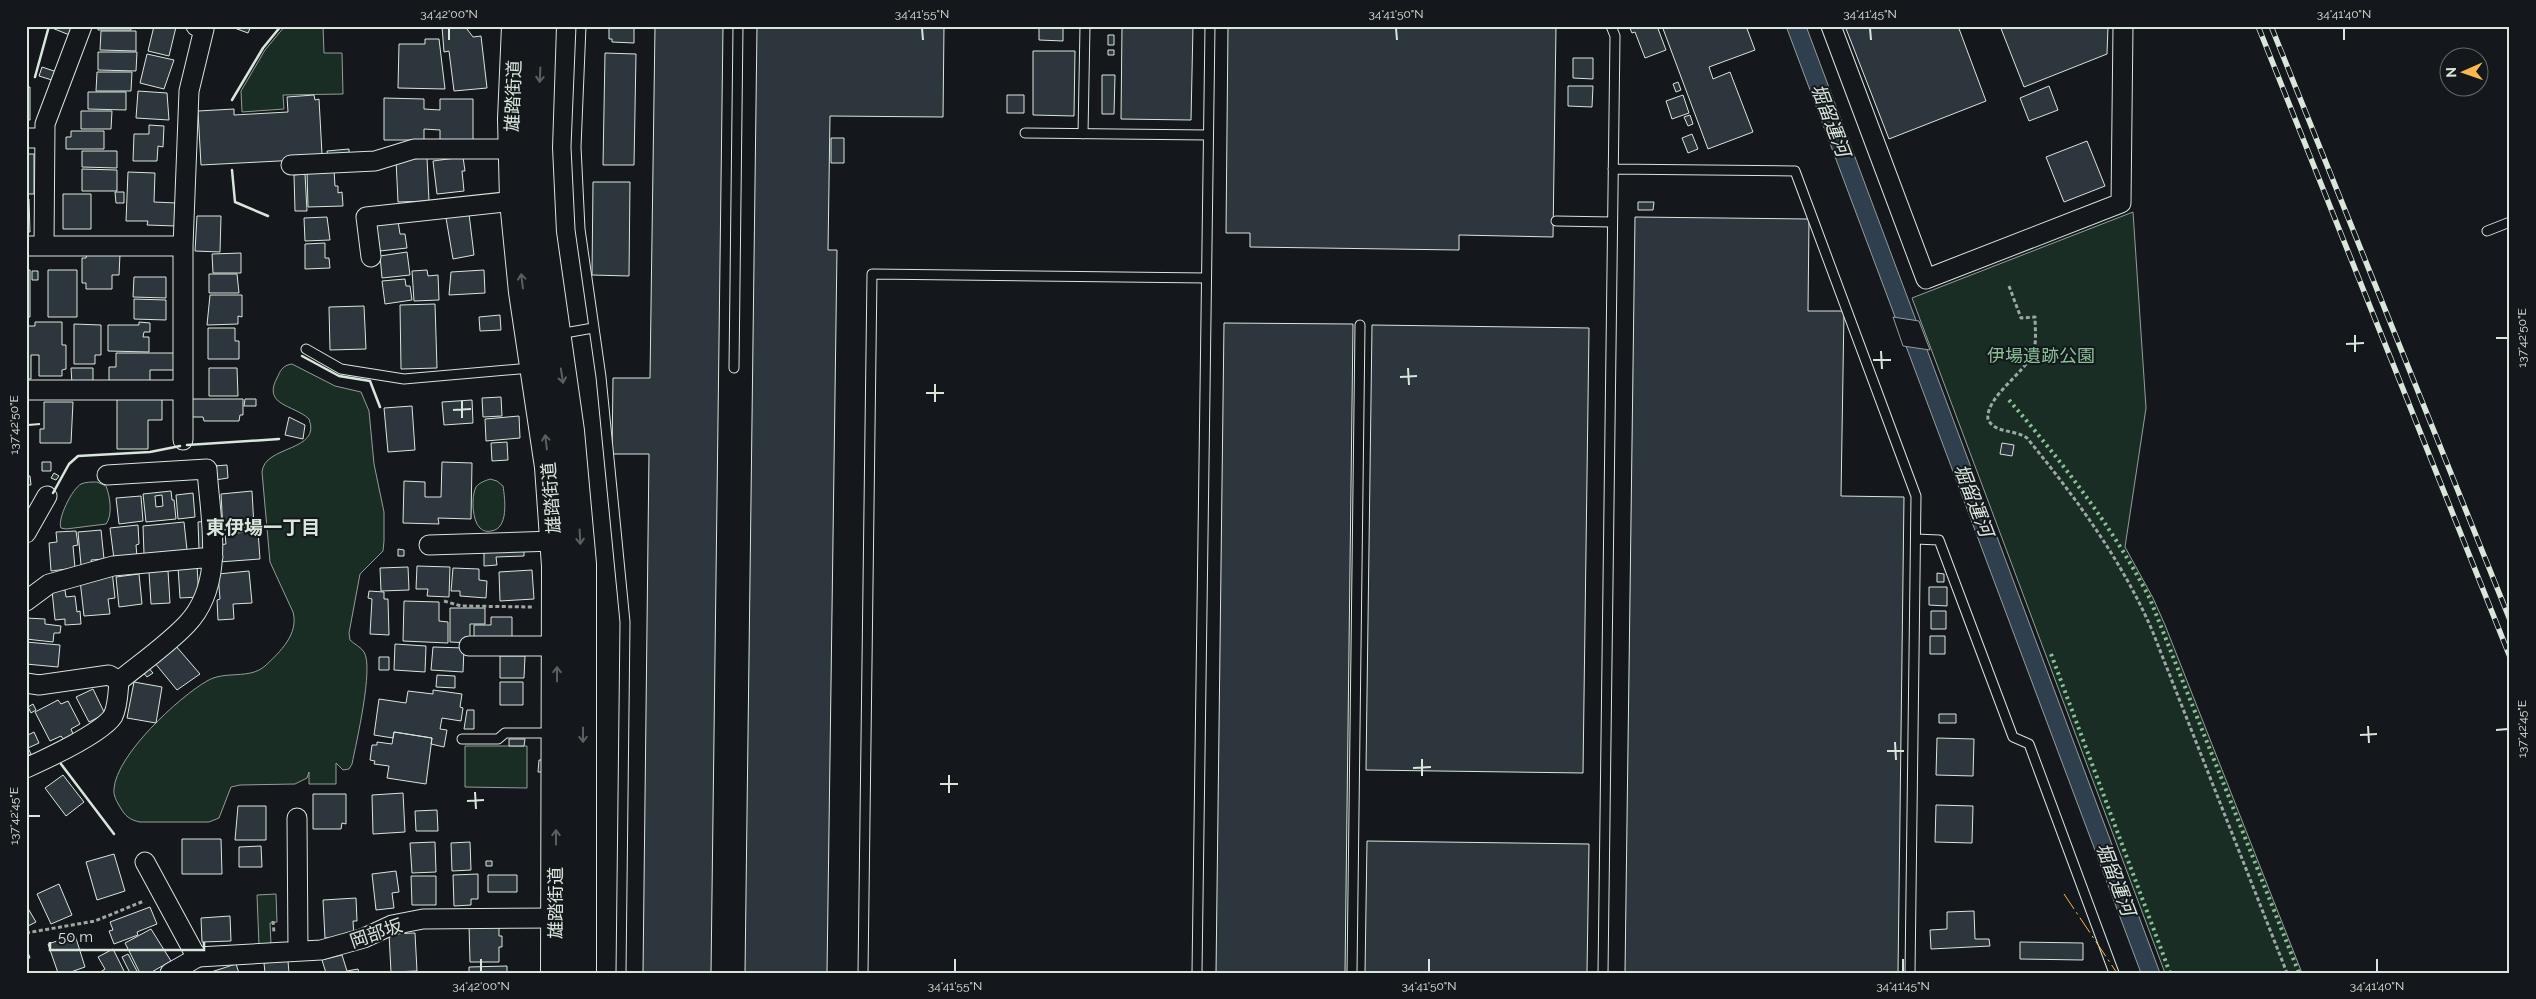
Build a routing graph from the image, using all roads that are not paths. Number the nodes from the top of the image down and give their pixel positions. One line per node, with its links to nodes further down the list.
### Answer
1 (82, 26): 15 (street)
2 (196, 26): 25 (street)
3 (516, 26): 16 (main road, 雄踏街道)
4 (542, 26): 30 (main road, 雄踏街道, one-way to 30)
5 (580, 26): 29 (lane)
6 (738, 26): 33 (lane)
7 (1085, 26): 13 (lane)
8 (1210, 26): 14 (lane)
9 (1611, 26): 18 (lane)
10 (1831, 26): 11 (street)
11 (2123, 26)
12 (1025, 133): 13 (lane)
13 (1084, 134): 14 (lane)
14 (1208, 135): 27 (lane)
15 (35, 138): 24 (street)
16 (512, 149): 17 (street); 19 (main road, 雄踏街道)
17 (291, 165)
18 (1613, 169): 21 (lane); 40 (lane)
19 (514, 201): 26 (street); 32 (main road, 雄踏街道, one-way to 19)
20 (1556, 221): 21 (lane)
21 (1612, 222): 64 (lane)
22 (2510, 222): 23 (lane)
23 (2487, 231)
24 (35, 246): 25 (street)
25 (182, 246): 35 (street)
26 (371, 257)
27 (1206, 278): 61 (lane); 62 (lane)
28 (1360, 324): 63 (lane)
29 (594, 328): 30 (lane); 60 (lane)
30 (556, 335): 59 (main road, 雄踏街道, one-way to 59)
31 (306, 349): 32 (lane)
32 (534, 367): 41 (main road, 雄踏街道, one-way to 32)
33 (734, 368)
34 (26, 390): 35 (street)
35 (183, 390): 36 (street)
36 (183, 440)
37 (107, 475): 43 (street)
38 (47, 496): 39 (street)
39 (26, 533)
40 (1916, 539): 65 (lane); 66 (lane)
41 (554, 541): 42 (street); 46 (main road, 雄踏街道)
42 (429, 545)
43 (213, 556): 44 (street); 47 (street)
44 (26, 601)
45 (470, 646): 46 (street)
46 (557, 646): 49 (main road, 雄踏街道, one-way to 46)
47 (119, 681): 48 (street); 51 (street)
48 (26, 684)
49 (556, 733): 50 (lane); 54 (main road, 雄踏街道, one-way to 49)
50 (462, 739)
51 (26, 768)
52 (297, 818): 55 (street)
53 (145, 862): 56 (street)
54 (555, 918): 55 (street, 岡部坂); 58 (main road, 雄踏街道)
55 (298, 952): 56 (street, 岡部坂)
56 (197, 958): 57 (street)
57 (170, 973)
58 (555, 973)
59 (582, 973)
60 (621, 973)
61 (863, 973)
62 (1197, 973)
63 (1352, 973)
64 (1603, 973)
65 (1910, 973)
66 (2114, 973)

